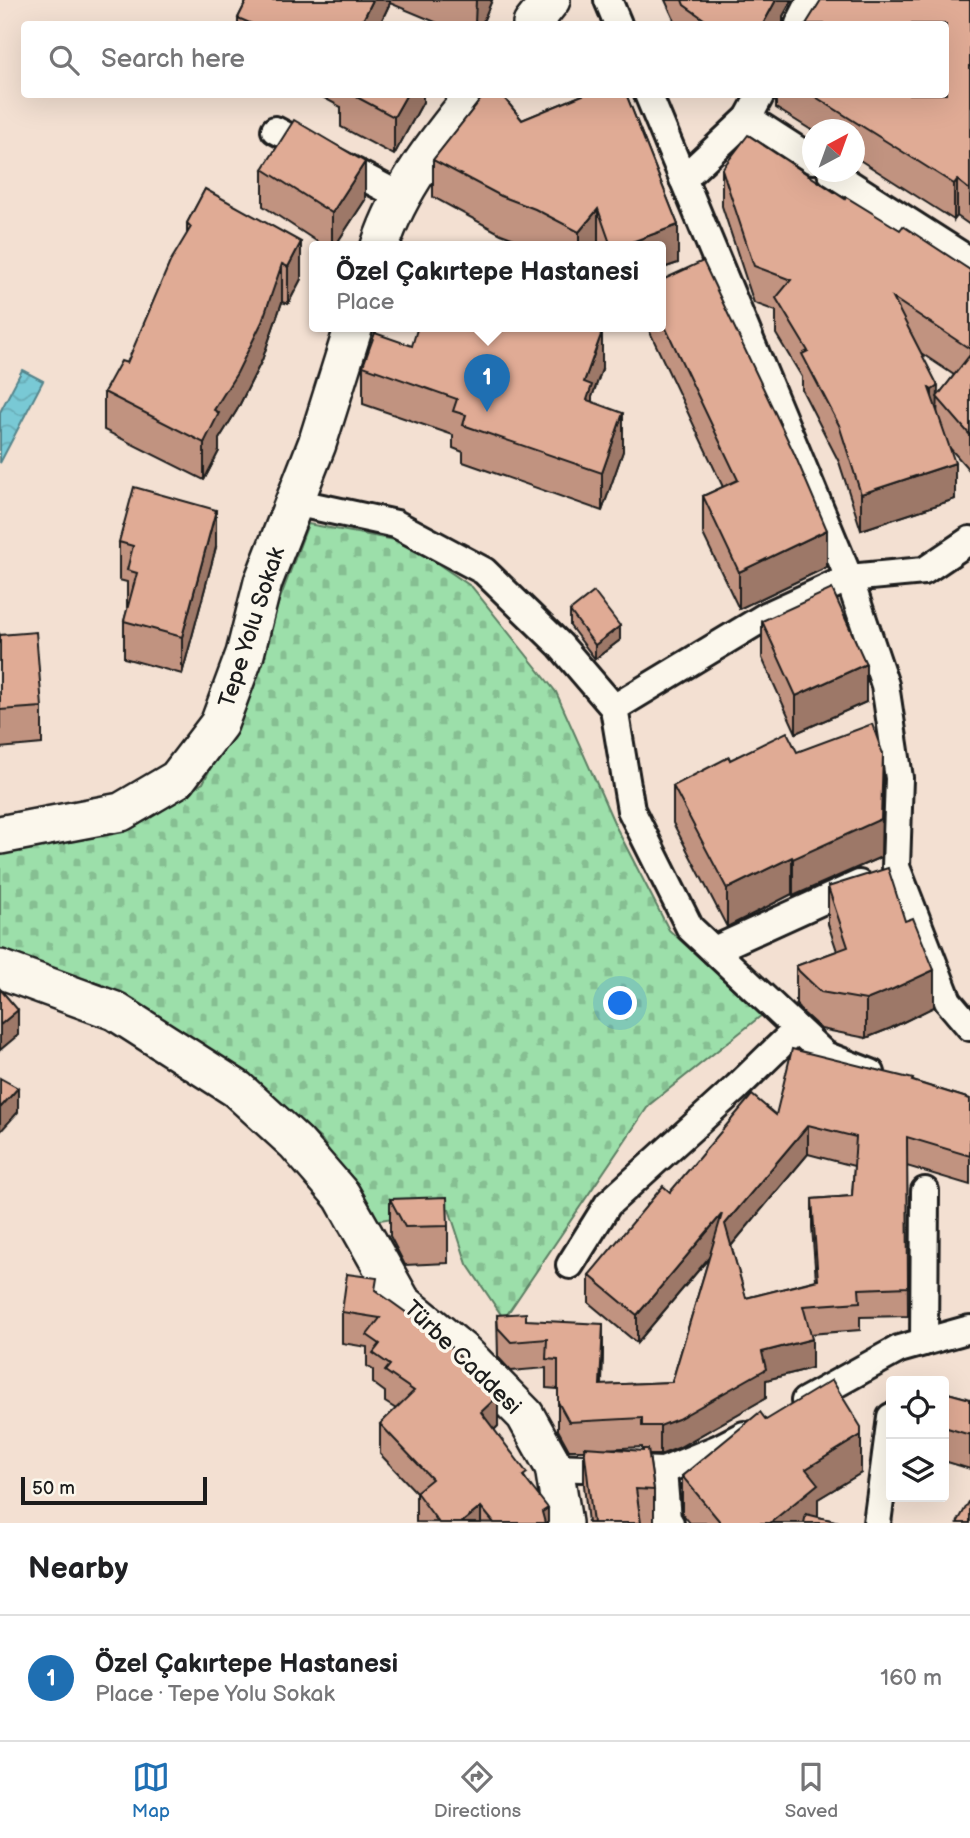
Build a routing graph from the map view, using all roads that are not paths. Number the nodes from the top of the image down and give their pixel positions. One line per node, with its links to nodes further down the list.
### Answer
1 (551, 0): 4 (street)
2 (608, 0): 5 (street)
3 (811, 0): 6 (street)
4 (534, 21)
5 (617, 21)
6 (800, 21)
7 (472, 98): 15 (street)
8 (650, 98): 13 (street)
9 (759, 98): 10 (street)
10 (748, 118): 12 (street); 13 (street)
11 (275, 130): 15 (street)
12 (802, 153)
13 (683, 179): 21 (street)
14 (847, 182): 17 (street)
15 (402, 197): 16 (street)
16 (382, 241)
17 (970, 261)
18 (353, 332): 19 (street, Tepe Yolu Sokak)
19 (294, 502): 22 (street); 23 (street, Tepe Yolu Sokak)
20 (970, 540): 21 (street)
21 (849, 578): 22 (street); 24 (street)
22 (614, 708): 25 (street)
23 (0, 835)
24 (897, 867): 25 (street); 27 (street)
25 (714, 950): 28 (street)
26 (0, 970): 35 (street, Türbe Caddesi)
27 (970, 1027)
28 (797, 1029): 29 (street); 31 (street)
29 (888, 1080)
30 (925, 1191): 33 (street)
31 (570, 1265)
32 (970, 1329): 33 (street)
33 (923, 1342): 36 (street)
34 (888, 1439): 39 (street)
35 (554, 1467): 36 (street); 37 (street, Türbe Caddesi)
36 (663, 1471): 38 (street)
37 (563, 1523)
38 (670, 1523)
39 (877, 1523)

